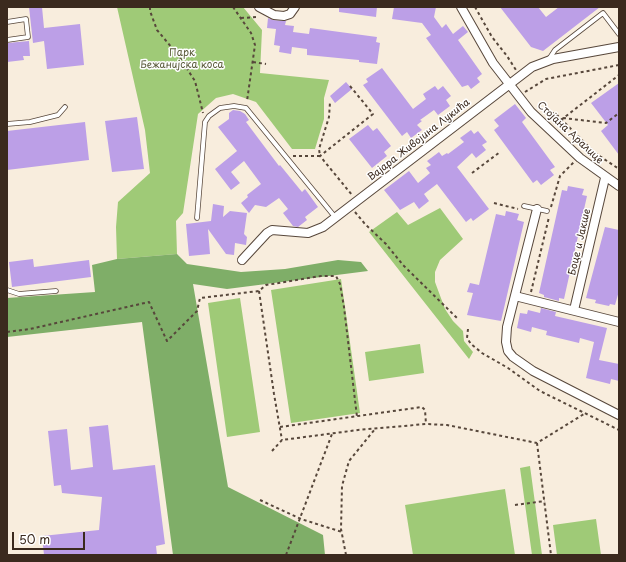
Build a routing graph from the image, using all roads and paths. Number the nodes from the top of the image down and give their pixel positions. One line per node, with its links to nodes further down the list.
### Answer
1 (150, 7): 28 (path)
2 (233, 7): 8 (path)
3 (259, 7): 7 (street)
4 (461, 7): 19 (street, Стојана Аралице)
5 (475, 7): 18 (path)
6 (293, 10): 7 (street)
7 (269, 13): 8 (path)
8 (242, 18): 14 (path)
9 (7, 22): 11 (lane)
10 (619, 34): 13 (lane)
11 (7, 40)
12 (619, 47): 13 (street, Вајара Живојина Лукића)
13 (549, 61): 18 (street, Вајара Живојина Лукића)
14 (253, 62): 15 (path); 24 (path)
15 (266, 64)
16 (619, 65): 21 (path)
17 (619, 75): 27 (path)
18 (520, 76): 19 (street, Вајара Живојина Лукића)
19 (508, 84): 33 (street, Стојана Аралице); 38 (street, Вајара Живојина Лукића)
20 (350, 86): 32 (path)
21 (521, 89)
22 (330, 102): 32 (path)
23 (65, 107): 29 (lane)
24 (246, 108): 28 (lane); 31 (lane)
25 (539, 112): 27 (path)
26 (619, 113): 27 (path)
27 (562, 119): 34 (path)
28 (205, 122): 43 (lane)
29 (7, 124)
30 (500, 152): 35 (path)
31 (285, 156): 32 (path); 44 (lane)
32 (320, 156): 38 (path)
33 (580, 158): 36 (street, Стојана Аралице); 50 (path)
34 (619, 169)
35 (472, 173)
36 (605, 178): 37 (street, Стојана Аралице); 51 (street, Боце и Јакше)
37 (619, 186)
38 (354, 203): 44 (street, Вајара Живојина Лукића); 52 (path)
39 (494, 203): 41 (path)
40 (524, 206): 41 (lane)
41 (537, 211): 42 (lane); 49 (street)
42 (547, 211)
43 (197, 218)
44 (335, 218): 45 (street, Вајара Живојина Лукића)
45 (242, 260)
46 (7, 290): 47 (lane)
47 (56, 291)
48 (259, 291): 55 (path); 58 (path); 60 (path)
49 (515, 296): 50 (street); 57 (street)
50 (529, 300): 51 (street)
51 (574, 310): 53 (street)
52 (458, 319)
53 (619, 322)
54 (468, 329): 56 (path)
55 (7, 332)
56 (584, 414): 62 (path); 65 (path)
57 (619, 415)
58 (357, 417): 59 (path); 60 (path)
59 (426, 424): 61 (path); 65 (path)
60 (280, 427): 64 (path)
61 (375, 429): 63 (path); 71 (path)
62 (619, 430)
63 (332, 434): 64 (path); 70 (path)
64 (282, 440): 66 (path)
65 (537, 443): 68 (path)
66 (272, 452)
67 (260, 500): 70 (path)
68 (545, 502): 69 (path); 74 (path)
69 (515, 505)
70 (301, 519): 71 (path); 72 (path)
71 (342, 532): 73 (path)
72 (286, 555)
73 (346, 555)
74 (551, 555)

